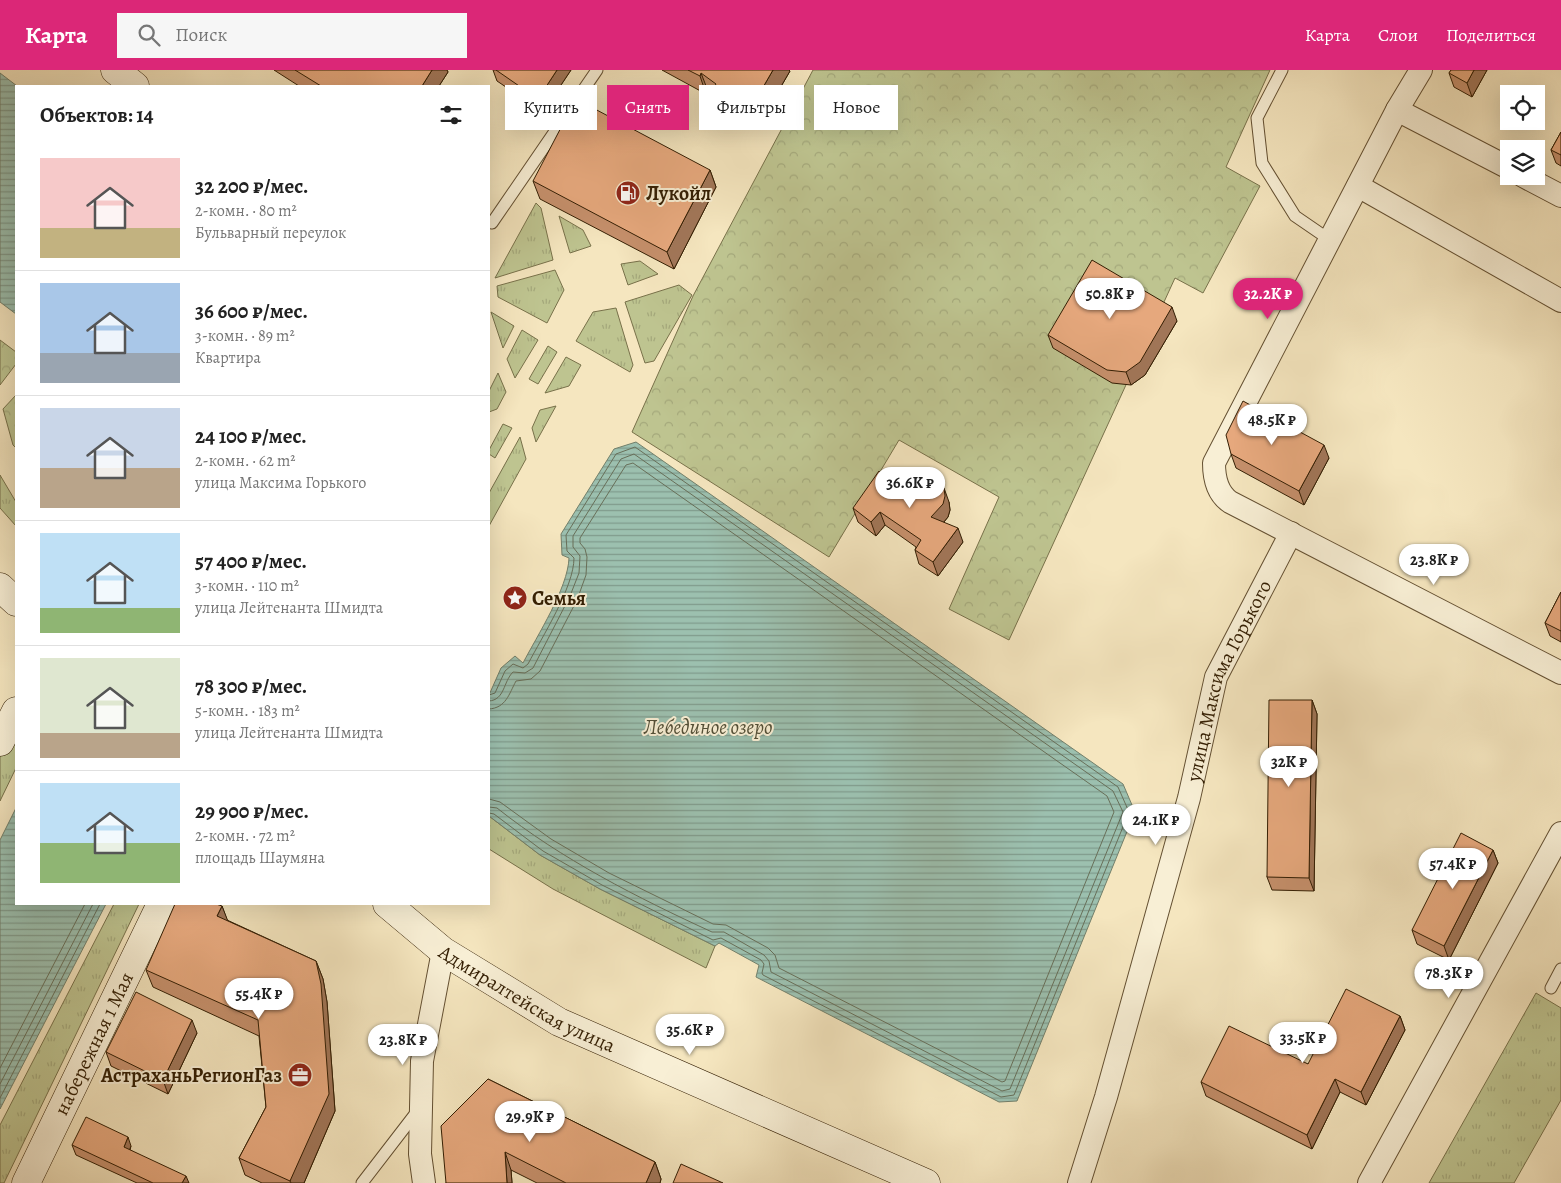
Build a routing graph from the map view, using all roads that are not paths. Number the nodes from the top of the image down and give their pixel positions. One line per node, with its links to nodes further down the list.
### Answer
1 (115, 70): 5 (main road)
2 (596, 70): 11 (lane)
3 (1282, 70): 12 (lane)
4 (1421, 70): 6 (street)
5 (134, 85)
6 (1397, 110): 7 (street); 9 (street)
7 (1500, 163)
8 (1541, 185): 10 (street)
9 (1358, 186): 12 (street); 13 (street)
10 (1561, 196)
11 (490, 222)
12 (1330, 240): 14 (street)
13 (1561, 301)
14 (1291, 533): 17 (street); 31 (street, улица Максима Горького)
15 (0, 587): 16 (main road)
16 (15, 601)
17 (1561, 673)
18 (15, 713): 19 (main road)
19 (0, 742)
20 (1561, 833): 32 (street)
21 (161, 905): 27 (main road, набережная 1 Мая)
22 (388, 905): 23 (main road, Адмиралтейская улица)
23 (443, 951): 26 (street); 30 (main road, Адмиралтейская улица)
24 (1561, 970): 25 (lane)
25 (1551, 988)
26 (421, 1105): 28 (lane); 29 (street)
27 (26, 1183)
28 (362, 1183)
29 (424, 1183)
30 (926, 1183)
31 (1079, 1183)
32 (1369, 1183)

